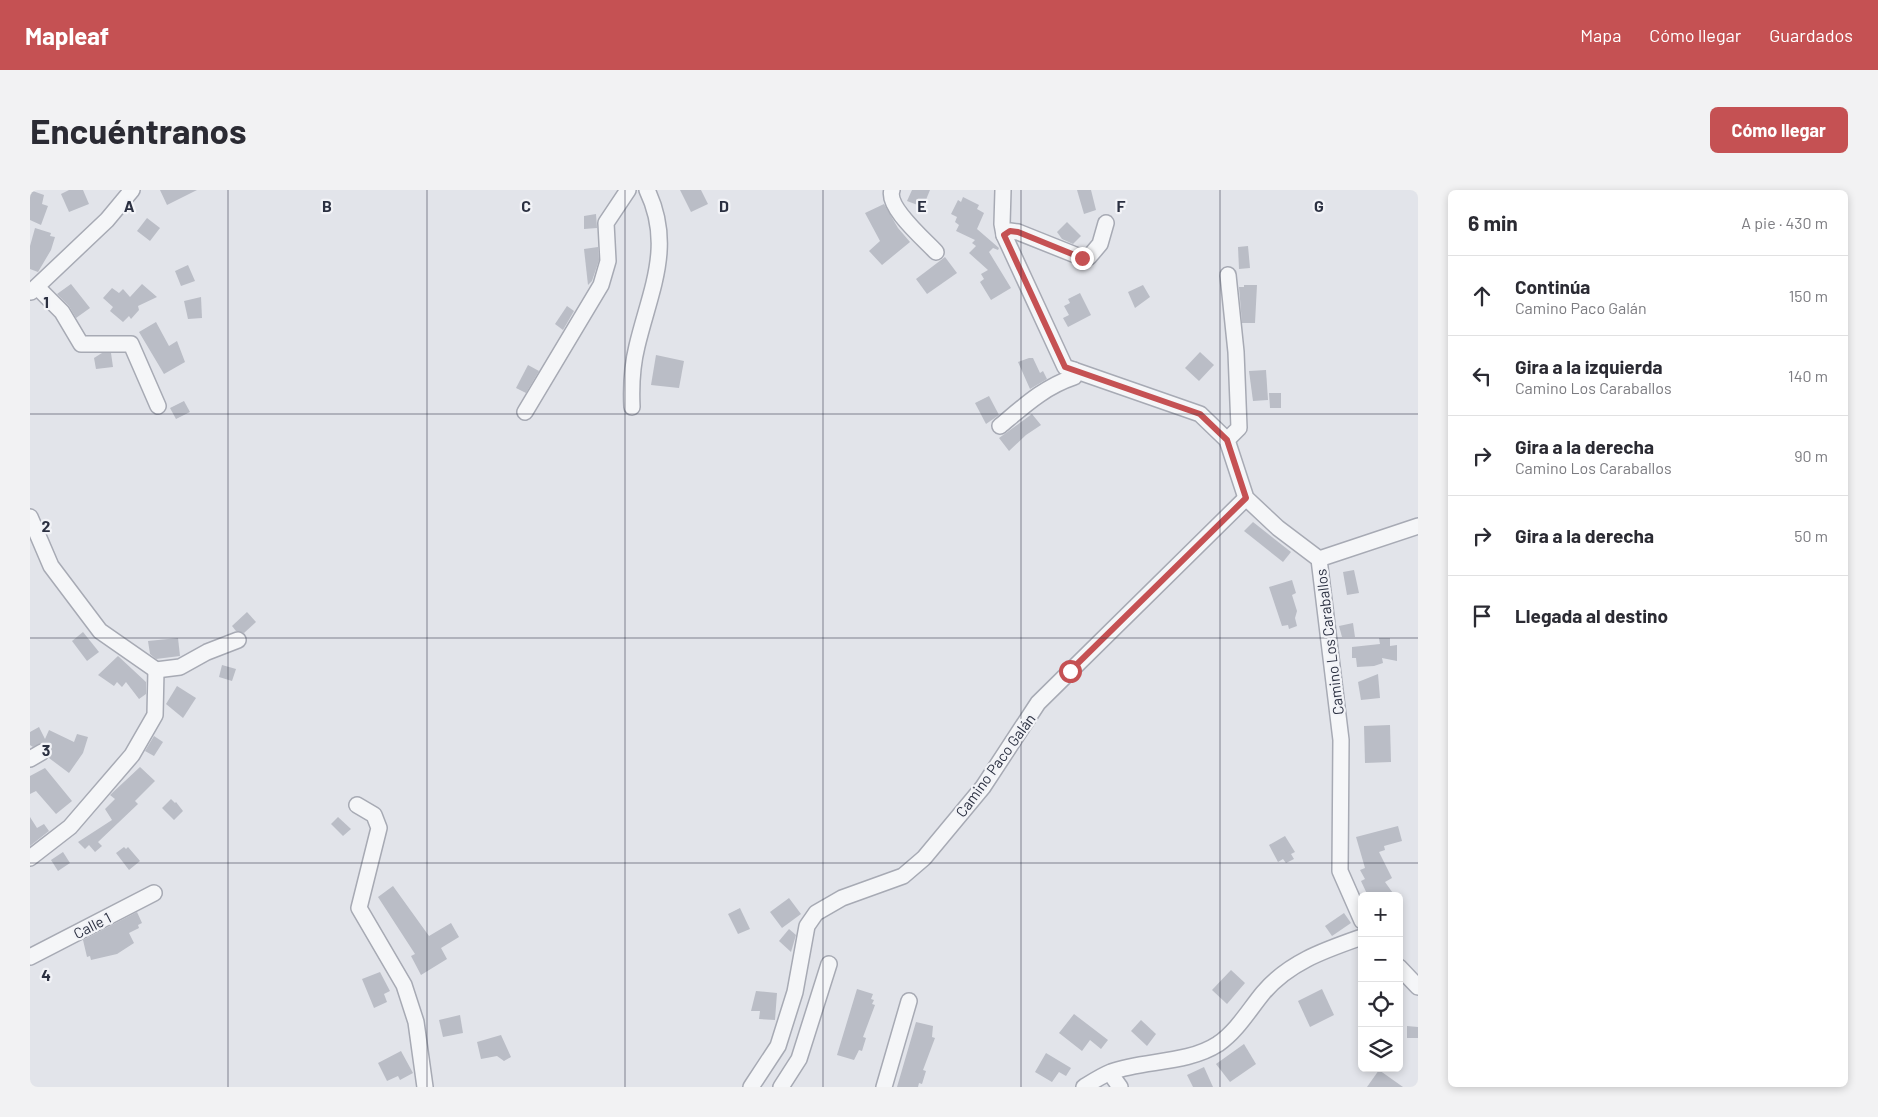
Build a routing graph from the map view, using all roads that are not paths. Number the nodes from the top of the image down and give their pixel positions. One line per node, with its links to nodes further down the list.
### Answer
1 (132, 190): 11 (street)
2 (628, 190): 15 (street)
3 (647, 190): 14 (street)
4 (892, 190): 9 (street)
5 (1003, 190): 8 (street)
6 (1010, 190): 8 (street)
7 (1106, 224): 8 (street)
8 (1003, 230): 12 (street, Camino Los Caraballos)
9 (936, 252)
10 (1228, 275): 17 (street)
11 (34, 290): 13 (street)
12 (1074, 370): 16 (street); 17 (street, Camino Los Caraballos)
13 (158, 406)
14 (632, 407)
15 (526, 412)
16 (1000, 426)
17 (1227, 440): 18 (street, Camino Los Caraballos)
18 (1246, 498): 21 (street, Camino Los Caraballos); 36 (street, Camino Paco Galán)
19 (30, 517): 23 (street)
20 (1417, 529): 21 (street)
21 (1319, 559): 27 (street, Camino Los Caraballos)
22 (238, 640): 23 (street)
23 (156, 670): 25 (street)
24 (357, 805): 35 (street)
25 (30, 858)
26 (154, 893): 29 (street, Calle 1)
27 (1358, 911)
28 (1358, 938): 34 (street)
29 (30, 957)
30 (829, 964): 37 (street)
31 (1403, 971): 32 (street)
32 (1418, 987)
33 (909, 1001): 38 (street)
34 (1110, 1072): 39 (street); 40 (street)
35 (425, 1087)
36 (751, 1087)
37 (780, 1087)
38 (884, 1087)
39 (1084, 1087)
40 (1120, 1087)

